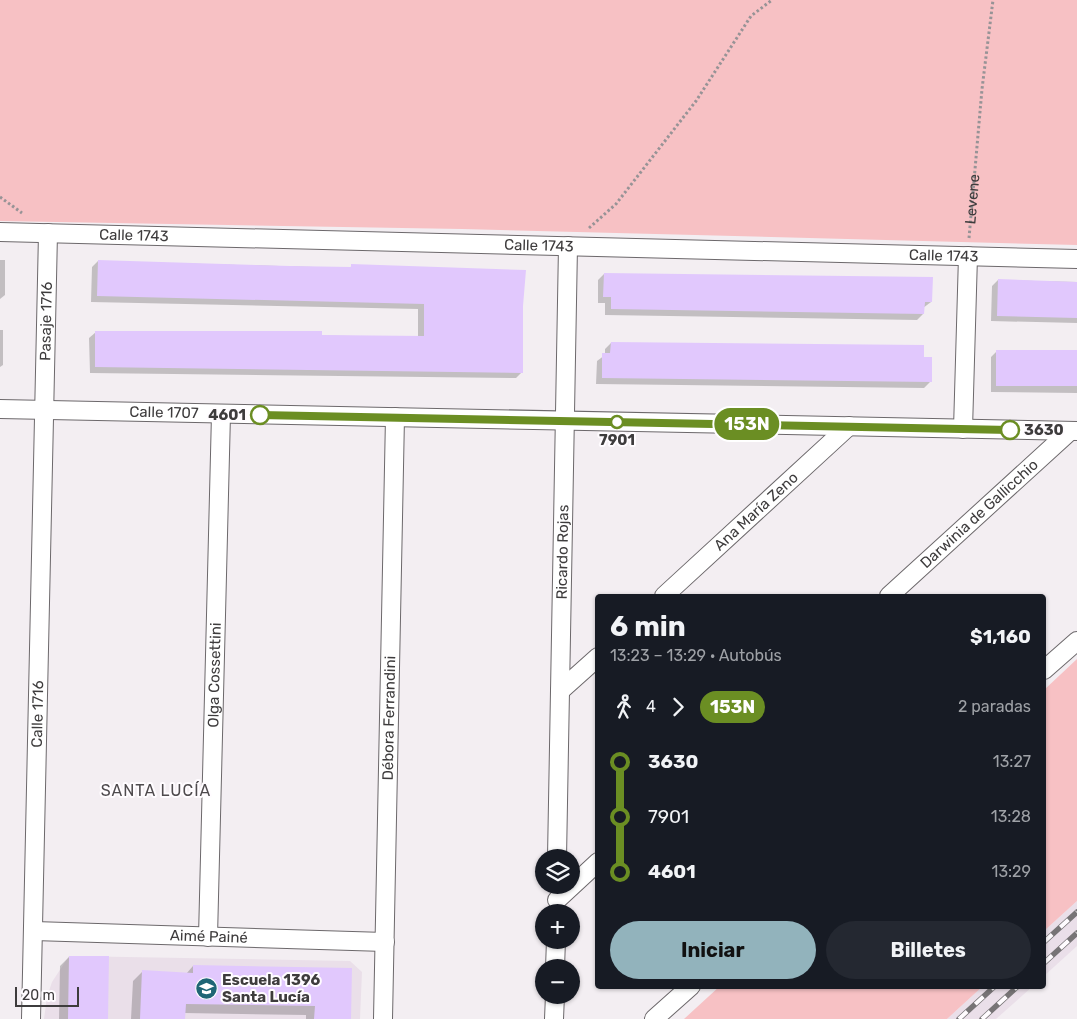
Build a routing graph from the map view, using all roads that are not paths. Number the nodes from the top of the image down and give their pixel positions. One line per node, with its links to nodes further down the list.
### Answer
1 (0, 232): 2 (street, Calle 1743)
2 (48, 233): 3 (street, Calle 1743); 7 (street, Pasaje 1716)
3 (568, 246): 4 (street, Calle 1743); 10 (street, Ricardo Rojas)
4 (968, 256): 5 (street, Calle 1743); 12 (street)
5 (1077, 259)
6 (0, 409): 7 (street, Calle 1707)
7 (44, 410): 8 (street, Calle 1707); 23 (street, Calle 1716)
8 (221, 414): 9 (street, Calle 1707); 24 (street, Olga Cossettini)
9 (394, 417): 10 (street, Calle 1707); 25 (street, Débora Ferrandini)
10 (565, 421): 11 (street, Calle 1707); 19 (street, Ricardo Rojas)
11 (849, 426): 12 (street, Calle 1707); 14 (street, Ana María Zeno)
12 (964, 429): 13 (street, Calle 1707)
13 (1074, 431): 15 (street, Darwinia de Gallicchio)
14 (666, 594)
15 (891, 594)
16 (1077, 641): 18 (street)
17 (595, 660): 19 (street)
18 (1046, 668)
19 (560, 691): 20 (street, Ricardo Rojas)
20 (557, 849)
21 (595, 865): 22 (street)
22 (556, 899)
23 (34, 932): 24 (street, Aimé Painé); 28 (street, Calle 1716)
24 (208, 937): 25 (street, Aimé Painé)
25 (385, 942): 29 (street, Débora Ferrandini)
26 (688, 989): 31 (street)
27 (555, 1004): 30 (street)
28 (31, 1019)
29 (383, 1019)
30 (554, 1019)
31 (654, 1019)

